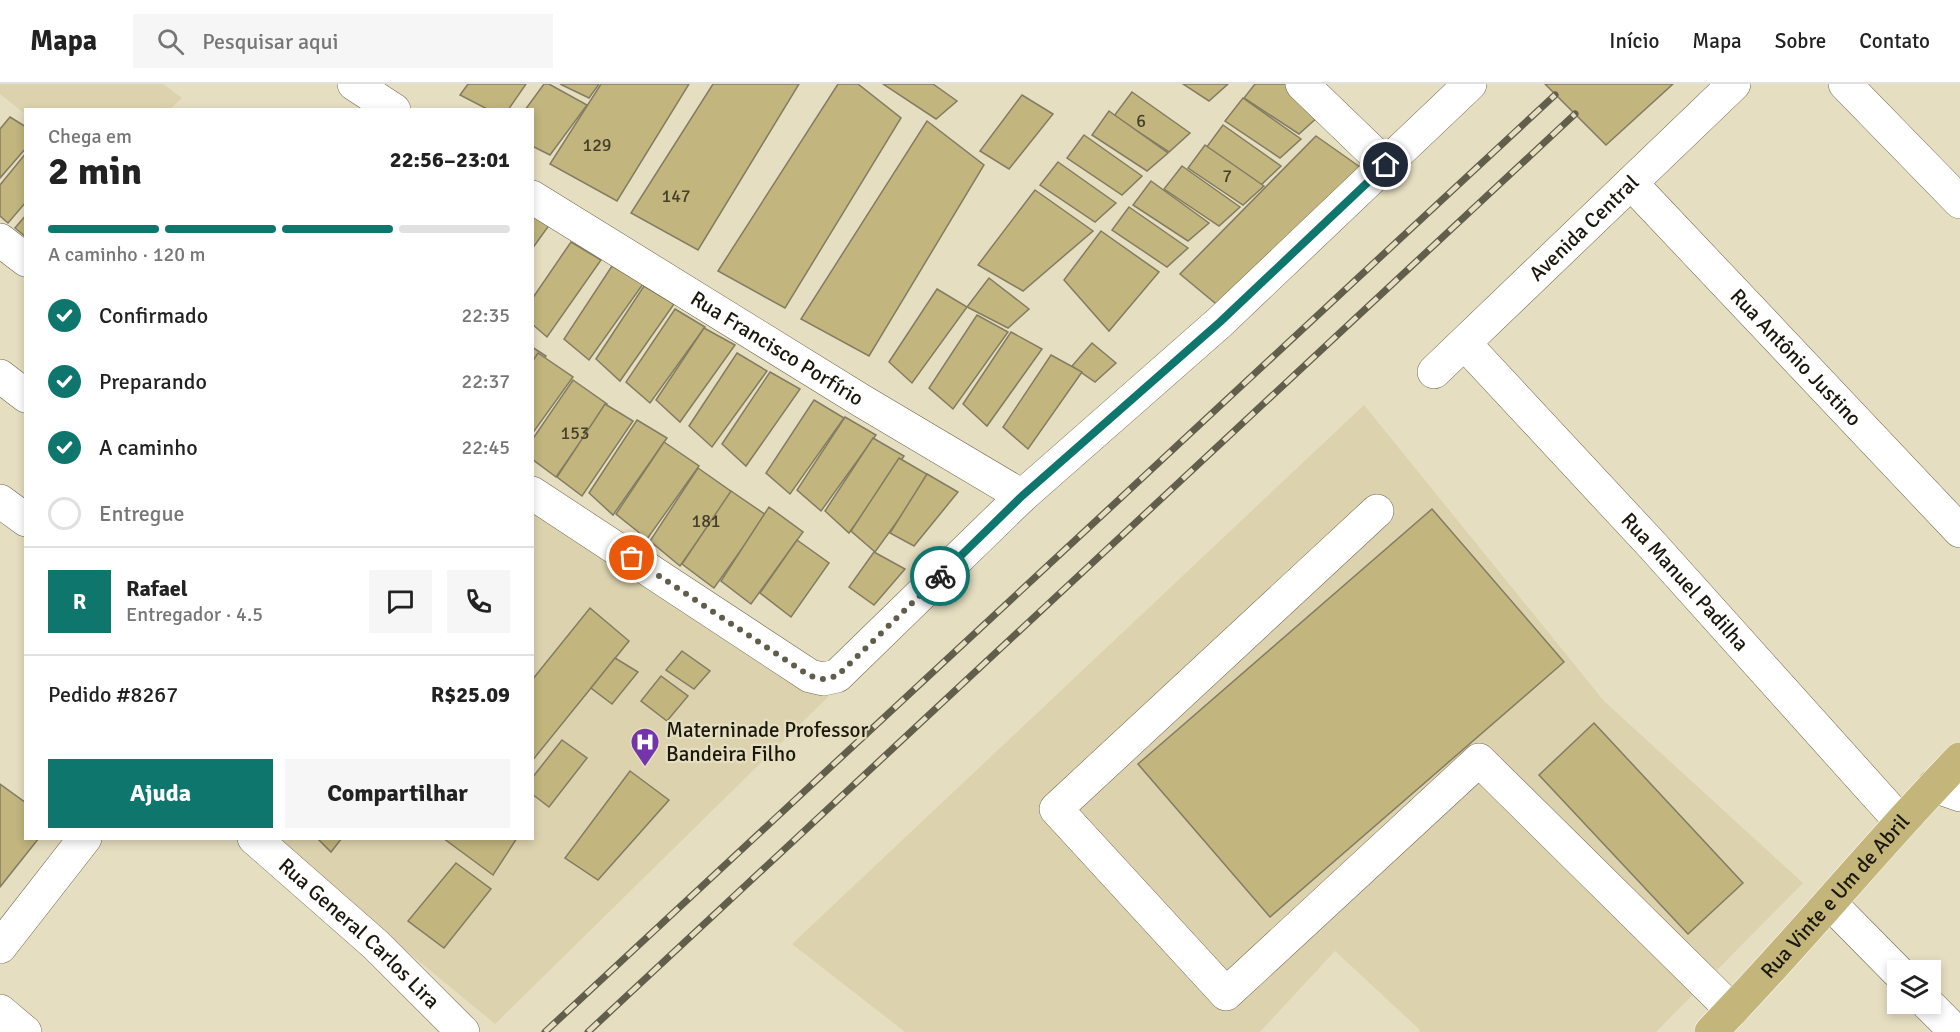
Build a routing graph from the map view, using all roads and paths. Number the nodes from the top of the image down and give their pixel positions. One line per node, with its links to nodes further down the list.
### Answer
1 (354, 84): 6 (street)
2 (1302, 84): 7 (street)
3 (1470, 84): 7 (street)
4 (1734, 84): 8 (street, Avenida Central)
5 (1856, 87): 10 (street)
6 (391, 108)
7 (1386, 165): 18 (street)
8 (1631, 183): 13 (street, Avenida Central); 22 (street, Rua Antônio Justino)
9 (534, 198): 18 (street, Rua Francisco Porfírio)
10 (1960, 202)
11 (0, 240): 12 (street)
12 (24, 258)
13 (1465, 344): 14 (street, Avenida Central); 25 (street, Rua Manuel Padilha)
14 (1434, 372)
15 (0, 376): 16 (street)
16 (24, 394)
17 (534, 494): 18 (street)
18 (1022, 496)
19 (0, 501): 21 (street)
20 (1377, 512): 33 (street)
21 (24, 519)
22 (1960, 531)
23 (1960, 759): 24 (main road, Rua Vinte e Um de Abril)
24 (1947, 790): 25 (main road, Rua Vinte e Um de Abril)
25 (1901, 822): 28 (main road, Rua Vinte e Um de Abril)
26 (83, 840): 29 (street)
27 (256, 840): 35 (street, Rua General Carlos Lira)
28 (1830, 903): 30 (street); 33 (main road, Rua Vinte e Um de Abril)
29 (0, 947)
30 (1887, 961)
31 (0, 1011): 34 (street)
32 (1938, 1014): 36 (street)
33 (1721, 1021)
34 (26, 1032)
35 (463, 1032)
36 (1956, 1032)

